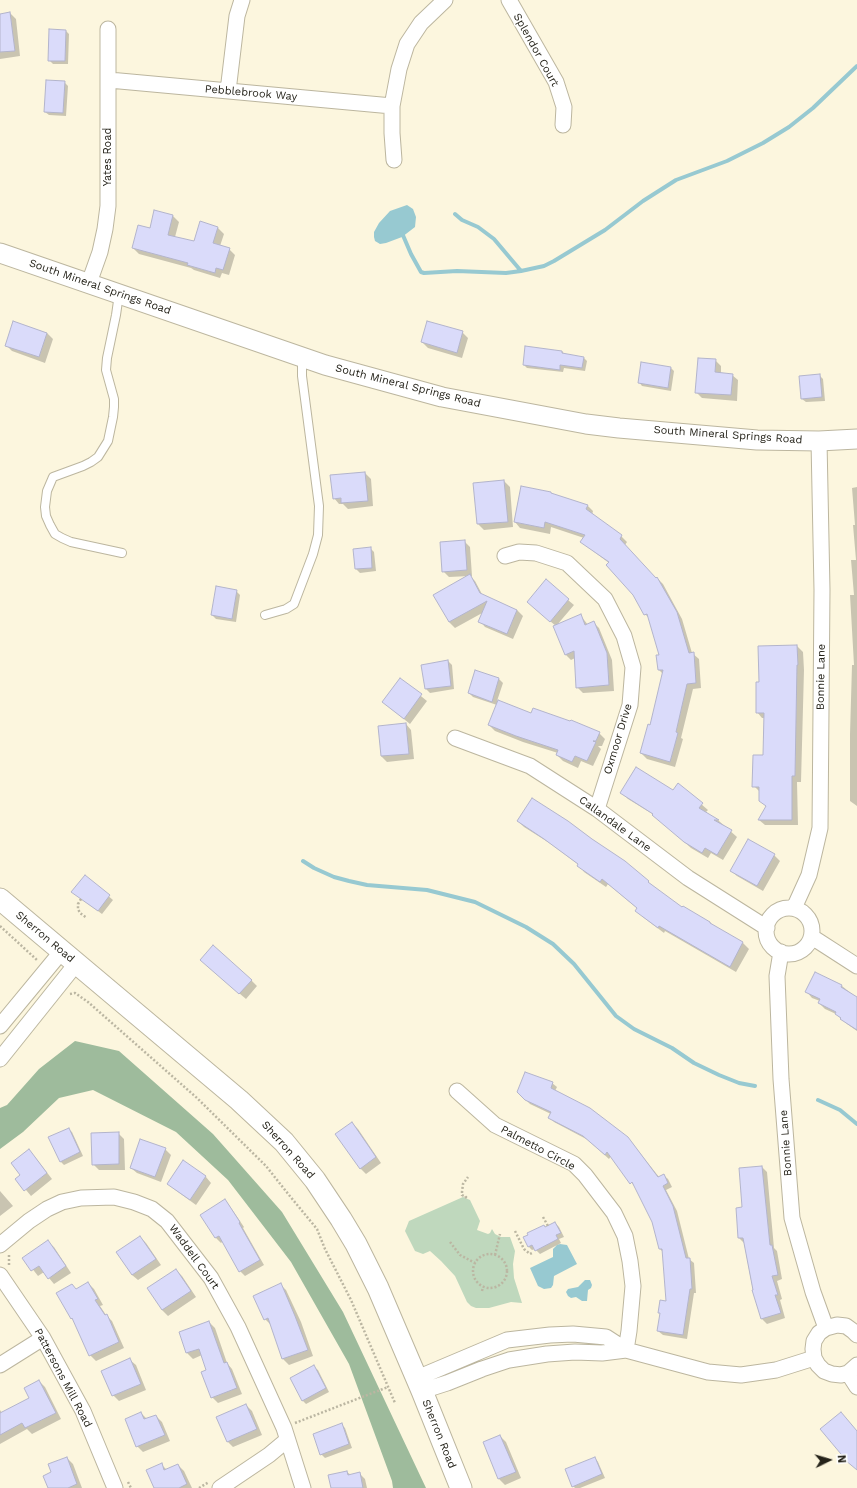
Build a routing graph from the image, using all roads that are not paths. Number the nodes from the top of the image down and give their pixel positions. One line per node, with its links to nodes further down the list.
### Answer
1 (242, 0): 6 (street)
2 (446, 0): 7 (street)
3 (509, 0): 8 (street, Splendor Court)
4 (108, 29): 5 (street, Yates Road)
5 (109, 80): 6 (street, Pebblebrook Way); 11 (street, Yates Road)
6 (228, 91): 7 (street, Pebblebrook Way)
7 (392, 106): 9 (street)
8 (563, 125)
9 (394, 160)
10 (0, 253): 11 (street, South Mineral Springs Road)
11 (88, 283): 12 (street, South Mineral Springs Road)
12 (119, 293): 13 (street, South Mineral Springs Road); 16 (lane)
13 (302, 357): 15 (street, South Mineral Springs Road); 18 (lane)
14 (857, 439): 15 (street, South Mineral Springs Road)
15 (819, 441): 22 (street, Bonnie Lane)
16 (122, 553)
17 (505, 556): 20 (street, Oxmoor Drive)
18 (265, 615)
19 (455, 738): 20 (street, Callandale Lane)
20 (597, 809): 23 (street, Callandale Lane)
21 (0, 899): 26 (main road, Sherron Road)
22 (794, 908): 23 (street); 24 (street)
23 (767, 928): 25 (street)
24 (812, 937): 25 (street); 27 (street)
25 (781, 952): 33 (street, Bonnie Lane)
26 (69, 957): 28 (street); 29 (street); 40 (main road, Sherron Road)
27 (857, 966)
28 (0, 1026)
29 (0, 1058)
30 (457, 1091): 36 (street, Palmetto Circle)
31 (7, 1250): 42 (street, Waddell Court)
32 (0, 1274): 35 (street, Pattersons Mill Road)
33 (826, 1328): 34 (street); 37 (street)
34 (857, 1335)
35 (43, 1338): 38 (street); 44 (street, Pattersons Mill Road)
36 (626, 1350): 37 (street); 40 (street); 40 (street)
37 (814, 1358): 39 (street)
38 (0, 1365)
39 (852, 1369): 41 (street)
40 (420, 1385): 46 (main road, Sherron Road)
41 (857, 1387)
42 (286, 1434): 43 (street); 45 (street, Waddell Court)
43 (218, 1483)
44 (115, 1488)
45 (303, 1488)
46 (461, 1488)

